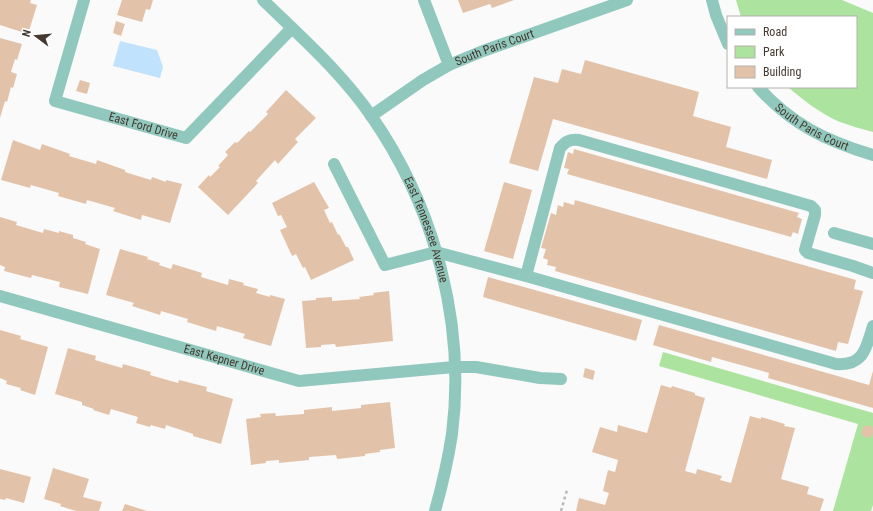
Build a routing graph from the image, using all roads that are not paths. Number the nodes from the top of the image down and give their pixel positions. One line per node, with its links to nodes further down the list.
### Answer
1 (84, 0): 6 (street, East Ford Drive)
2 (262, 0): 6 (street, East Tennessee Avenue)
3 (424, 0): 8 (street)
4 (623, 0): 8 (street, South Paris Court)
5 (712, 0): 7 (street)
6 (292, 28): 10 (street, East Tennessee Avenue)
7 (727, 42)
8 (449, 65): 10 (street, South Paris Court)
9 (759, 88): 11 (street, South Paris Court)
10 (371, 116): 15 (street, East Tennessee Avenue)
11 (873, 155)
12 (334, 164): 15 (street)
13 (834, 233): 14 (street)
14 (873, 244)
15 (436, 252): 17 (street); 20 (street, East Tennessee Avenue)
16 (873, 273): 17 (street)
17 (526, 276): 19 (street)
18 (0, 296): 20 (street, East Kepner Drive)
19 (873, 326)
20 (454, 367): 21 (street, East Kepner Drive); 22 (street, East Tennessee Avenue)
21 (561, 379)
22 (435, 511)

